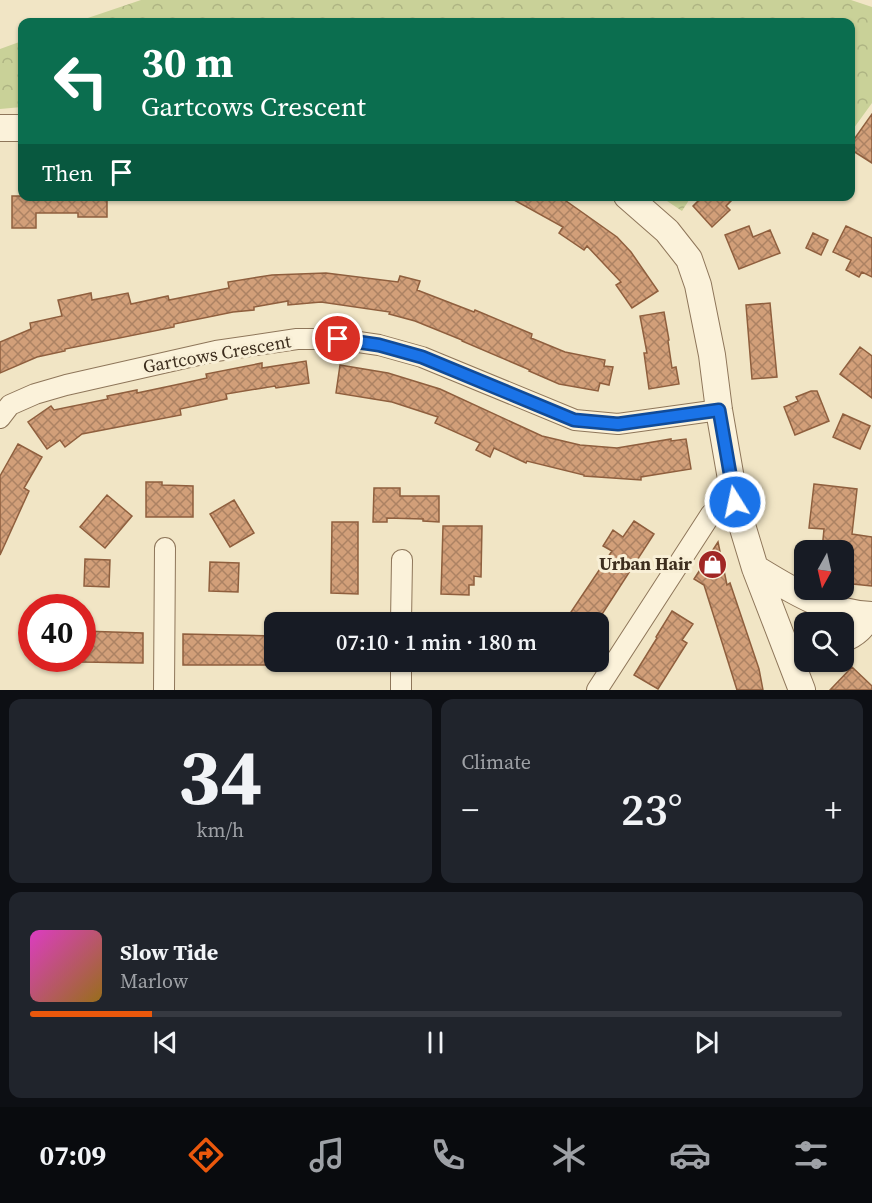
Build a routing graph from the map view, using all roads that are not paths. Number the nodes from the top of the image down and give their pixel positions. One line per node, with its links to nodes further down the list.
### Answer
1 (0, 128): 2 (street)
2 (18, 128)
3 (633, 201): 4 (street)
4 (719, 410): 5 (street, Gartcows Crescent); 6 (street)
5 (0, 418)
6 (735, 502): 9 (street); 16 (street)
7 (165, 548): 17 (street)
8 (402, 560): 10 (street)
9 (755, 568): 11 (street); 13 (street)
10 (401, 612)
11 (871, 615): 12 (street)
12 (854, 634)
13 (794, 650)
14 (401, 672): 18 (street)
15 (799, 672): 20 (street)
16 (600, 684): 19 (street)
17 (164, 690)
18 (401, 690)
19 (587, 690)
20 (802, 690)

